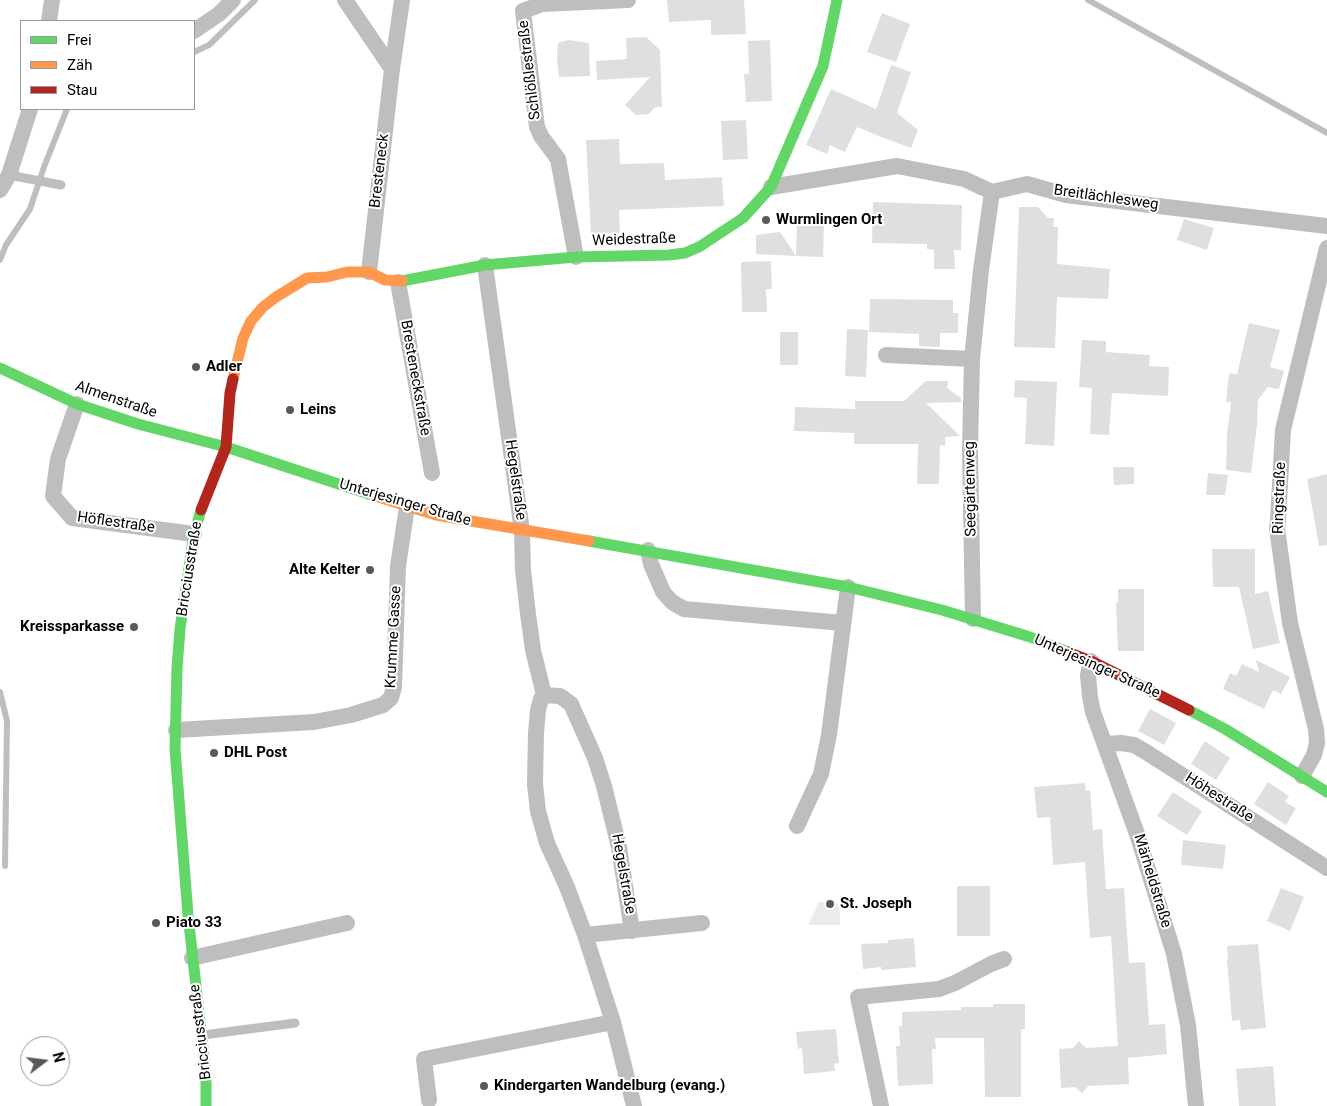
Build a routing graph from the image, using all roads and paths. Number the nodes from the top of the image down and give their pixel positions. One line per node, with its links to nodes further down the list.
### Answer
1 (52, 0): 7 (street)
2 (233, 0): 8 (street)
3 (345, 0): 9 (street)
4 (402, 0): 9 (street, Bresteneck)
5 (628, 0): 18 (street, Schlößlestraße)
6 (837, 0): 13 (main road, Weidestraße)
7 (49, 20)
8 (195, 30)
9 (392, 69): 20 (street, Bresteneck)
10 (30, 110): 11 (street)
11 (8, 174): 12 (lane); 14 (street)
12 (58, 184)
13 (771, 187): 15 (street); 18 (main road, Weidestraße)
14 (0, 190)
15 (992, 192): 16 (street, Breitlächlesweg); 23 (street, Seegärtenweg)
16 (1327, 226)
17 (1327, 248): 39 (street, Ringstraße)
18 (576, 257): 19 (main road, Weidestraße)
19 (485, 266): 21 (main road, Weidestraße); 29 (street, Hegelstraße)
20 (369, 272): 21 (main road, Weidestraße); 26 (main road, Bricciusstraße)
21 (398, 282): 27 (street, Bresteneckstraße)
22 (886, 355): 23 (street)
23 (972, 359): 33 (street, Seegärtenweg)
24 (0, 368): 25 (main road, Almenstraße)
25 (77, 404): 26 (main road, Almenstraße); 30 (street, Höflestraße)
26 (226, 447): 28 (main road, Unterjesinger Straße); 30 (main road, Bricciusstraße)
27 (432, 473)
28 (407, 507): 29 (main road, Unterjesinger Straße); 37 (street, Krumme Gasse)
29 (522, 531): 31 (main road, Unterjesinger Straße); 36 (street, Hegelstraße)
30 (194, 534): 37 (main road, Bricciusstraße)
31 (648, 550): 32 (main road, Unterjesinger Straße); 34 (street)
32 (848, 587): 33 (main road, Unterjesinger Straße); 34 (street)
33 (973, 619): 35 (main road, Unterjesinger Straße)
34 (843, 623): 41 (street)
35 (1091, 661): 38 (street, Märheldstraße); 39 (main road, Unterjesinger Straße)
36 (544, 694): 45 (street, Hegelstraße); 46 (street, Hegelstraße)
37 (176, 730): 47 (main road, Bricciusstraße)
38 (1105, 744): 42 (street, Höhestraße); 56 (street, Märheldstraße)
39 (1302, 776): 40 (main road, Unterjesinger Straße)
40 (1327, 792)
41 (797, 826)
42 (1327, 868)
43 (347, 923): 47 (street)
44 (702, 923): 45 (street, Hegelstraße)
45 (632, 931): 46 (street, Hegelstraße)
46 (585, 935): 49 (street, Hegelstraße)
47 (192, 958): 51 (main road, Bricciusstraße)
48 (1004, 959): 55 (street)
49 (613, 1022): 52 (street); 54 (street, Hegelstraße)
50 (295, 1023): 51 (lane)
51 (202, 1035): 53 (main road, Bricciusstraße)
52 (429, 1100)
53 (206, 1106)
54 (634, 1106)
55 (881, 1106)
56 (1196, 1106)

